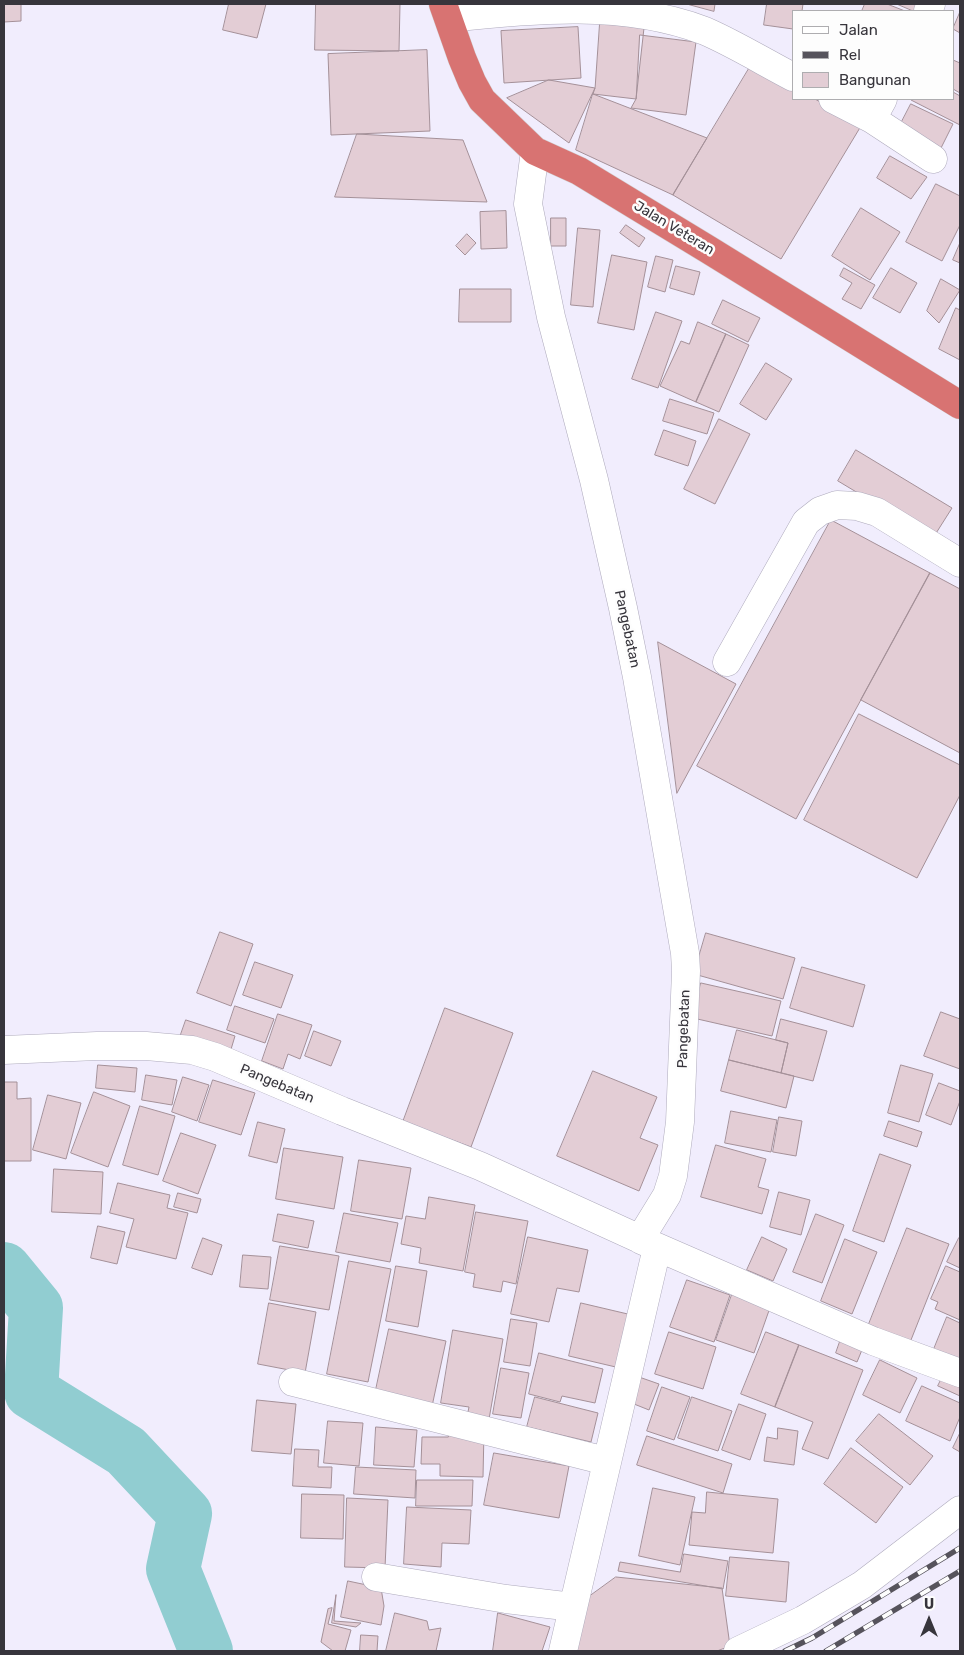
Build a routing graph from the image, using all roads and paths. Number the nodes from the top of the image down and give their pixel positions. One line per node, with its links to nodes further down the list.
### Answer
1 (446, 11): 2 (street); 5 (highway, Jalan Veteran)
2 (792, 76)
3 (838, 100): 4 (street)
4 (878, 109): 6 (street)
5 (535, 151): 7 (highway, Jalan Veteran); 11 (street, Pangebatan)
6 (933, 159)
7 (960, 405)
8 (960, 563): 9 (street)
9 (728, 662)
10 (4, 1050): 11 (street, Pangebatan)
11 (648, 1244): 12 (street); 14 (street)
12 (960, 1373)
13 (293, 1382): 14 (street)
14 (606, 1461): 17 (street)
15 (960, 1510): 19 (street)
16 (376, 1577): 17 (street)
17 (573, 1607): 18 (street)
18 (563, 1651)
19 (738, 1651)

